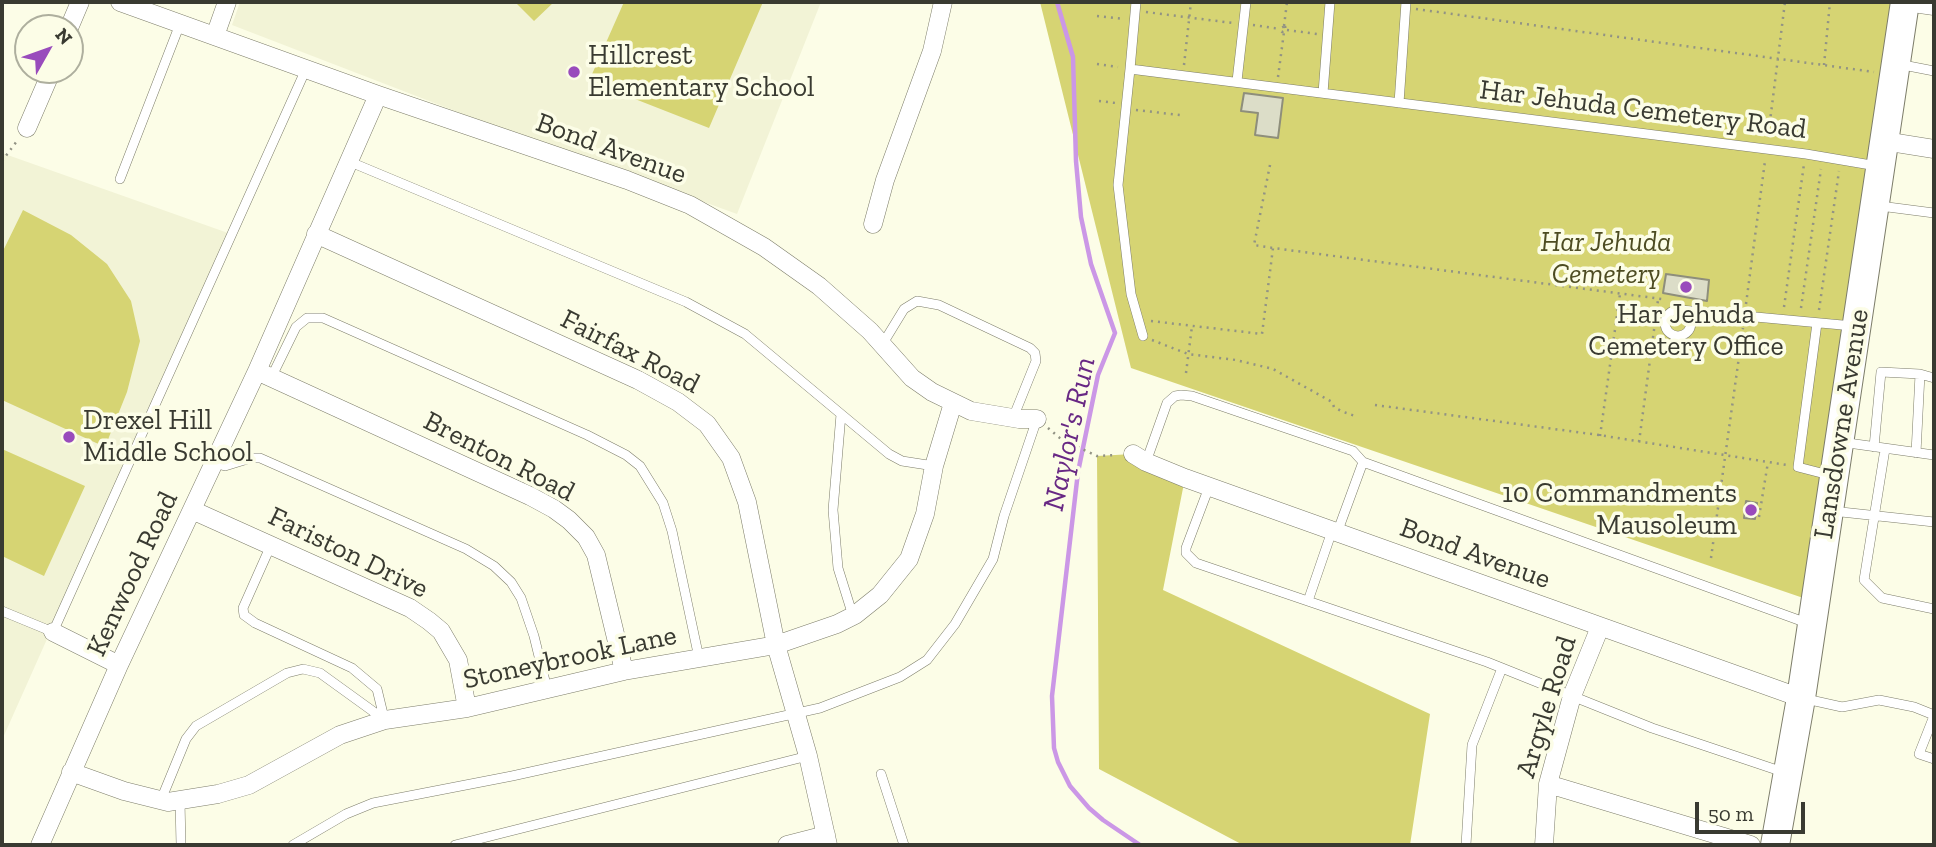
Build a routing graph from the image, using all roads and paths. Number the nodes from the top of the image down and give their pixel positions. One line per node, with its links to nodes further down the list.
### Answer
1 (120, 2): 11 (street, Bond Avenue)
2 (227, 2): 21 (street)
3 (943, 2): 52 (street)
4 (1191, 2): 16 (path)
5 (1246, 2): 18 (lane)
6 (1287, 2): 19 (path)
7 (1330, 2): 20 (lane)
8 (1785, 2): 22 (path)
9 (1830, 2): 24 (path)
10 (1906, 2): 13 (street); 27 (main road, Lansdowne Avenue)
11 (140, 5): 17 (street, Bond Avenue)
12 (1406, 5): 22 (path); 36 (lane)
13 (1934, 6)
14 (1135, 11): 15 (path); 16 (path); 26 (lane)
15 (1097, 16)
16 (1189, 17): 18 (path); 29 (path)
17 (180, 24): 21 (street, Bond Avenue); 49 (lane)
18 (1243, 24): 19 (path); 30 (lane)
19 (1284, 29): 20 (path); 32 (path)
20 (1327, 35): 33 (lane)
21 (215, 36): 25 (street, Bond Avenue)
22 (1778, 59): 24 (path); 40 (path)
23 (1097, 64): 26 (path)
24 (1824, 65): 27 (path)
25 (306, 69): 34 (street, Bond Avenue); 107 (lane)
26 (1130, 69): 29 (lane, Har Jehuda Cemetery Road); 37 (lane)
27 (1895, 69): 28 (lane); 43 (main road, Lansdowne Avenue)
28 (1934, 71)
29 (1183, 75): 30 (lane, Har Jehuda Cemetery Road)
30 (1237, 81): 32 (lane, Har Jehuda Cemetery Road)
31 (46, 84): 39 (street)
32 (1276, 87): 33 (lane, Har Jehuda Cemetery Road)
33 (1323, 93): 36 (lane, Har Jehuda Cemetery Road)
34 (378, 95): 47 (street, Kenwood Road); 65 (street, Bond Avenue)
35 (1099, 101): 37 (path)
36 (1399, 103): 40 (lane, Har Jehuda Cemetery Road)
37 (1126, 106): 38 (path); 58 (lane)
38 (1180, 115)
39 (27, 128): 46 (path)
40 (1767, 149): 42 (lane, Har Jehuda Cemetery Road); 57 (path)
41 (1934, 149): 43 (street)
42 (1806, 154): 44 (lane, Har Jehuda Cemetery Road); 59 (path)
43 (1882, 154): 45 (lane, Har Jehuda Cemetery Road); 50 (main road, Lansdowne Avenue)
44 (1822, 156): 45 (lane, Har Jehuda Cemetery Road); 60 (path)
45 (1840, 159): 61 (path)
46 (2, 161)
47 (348, 161): 53 (street, Kenwood Road); 73 (lane)
48 (1270, 165): 54 (path)
49 (120, 179)
50 (1874, 205): 51 (lane); 63 (main road, Lansdowne Avenue)
51 (1934, 213)
52 (873, 224)
53 (316, 234): 69 (street, Kenwood Road); 108 (street, Fairfax Road)
54 (1273, 248): 55 (path); 62 (path)
55 (1620, 294): 77 (path); 79 (path)
56 (1680, 310): 57 (lane)
57 (1744, 317): 59 (lane); 83 (path)
58 (1138, 319): 62 (path); 64 (lane)
59 (1782, 320): 60 (lane)
60 (1799, 322): 61 (lane)
61 (1816, 323): 63 (lane); 90 (lane)
62 (1192, 326): 66 (path)
63 (1857, 327): 80 (main road, Lansdowne Avenue)
64 (1143, 336): 66 (path)
65 (882, 345): 71 (street, Bond Avenue); 75 (lane)
66 (1188, 354): 67 (path); 74 (path)
67 (1186, 373)
68 (1920, 374): 70 (lane); 81 (lane); 82 (lane)
69 (264, 375): 88 (street, Kenwood Road); 109 (lane); 112 (street, Brenton Road)
70 (1934, 378)
71 (953, 403): 75 (street, Bond Avenue); 89 (street, Stoneybrook Lane)
72 (1375, 405): 77 (path)
73 (841, 414): 89 (lane); 104 (lane)
74 (1355, 416)
75 (1013, 418): 76 (street, Bond Avenue)
76 (1037, 419): 117 (lane)
77 (1600, 436): 79 (path)
78 (1061, 439): 85 (path)
79 (1639, 442): 83 (path)
80 (1840, 442): 81 (lane); 91 (main road, Lansdowne Avenue)
81 (1879, 448): 82 (lane); 95 (lane)
82 (1916, 453): 84 (lane)
83 (1725, 455): 87 (path); 100 (path)
84 (1934, 455)
85 (1140, 458): 86 (lane); 92 (street, Bond Avenue)
86 (1363, 462): 98 (lane); 105 (lane)
87 (1768, 462): 90 (path); 96 (path)
88 (214, 463): 93 (street, Kenwood Road); 113 (lane)
89 (934, 466): 104 (street, Stoneybrook Lane)
90 (1798, 467): 91 (lane)
91 (1835, 476): 94 (main road, Lansdowne Avenue)
92 (1209, 487): 98 (street, Bond Avenue); 101 (lane)
93 (192, 510): 99 (street, Fariston Drive); 110 (street, Kenwood Road)
94 (1829, 511): 95 (lane); 105 (main road, Lansdowne Avenue)
95 (1873, 516): 97 (lane); 102 (lane)
96 (1759, 517)
97 (1934, 522)
98 (1335, 532): 101 (lane); 106 (street, Bond Avenue)
99 (271, 544): 116 (street, Fariston Drive); 119 (lane)
100 (1711, 558)
101 (1308, 601): 111 (lane)
102 (1934, 609)
103 (2, 611): 107 (lane)
104 (853, 616): 108 (street, Stoneybrook Lane)
105 (1811, 624): 115 (main road, Lansdowne Avenue)
106 (1600, 627): 114 (street, Argyle Road); 115 (street, Bond Avenue)
107 (53, 632): 110 (street)
108 (776, 645): 109 (street, Stoneybrook Lane); 117 (street, Fairfax Road)
109 (699, 658): 112 (street, Stoneybrook Lane)
110 (119, 666): 122 (street, Kenwood Road)
111 (1502, 668): 114 (lane); 135 (lane)
112 (624, 671): 113 (street, Stoneybrook Lane)
113 (547, 689): 116 (street, Stoneybrook Lane)
114 (1572, 696): 123 (lane); 125 (street, Argyle Road)
115 (1801, 698): 118 (lane); 123 (main road, Lansdowne Avenue)
116 (467, 708): 119 (street, Stoneybrook Lane)
117 (796, 712): 120 (street, Fairfax Road); 131 (lane)
118 (1934, 716): 121 (lane)
119 (385, 720): 126 (lane); 127 (street, Stoneybrook Lane)
120 (808, 756): 128 (street, Fairfax Road); 132 (lane)
121 (1934, 760)
122 (71, 772): 126 (street, Stoneybrook Lane); 129 (street, Kenwood Road)
123 (1788, 773): 138 (main road, Lansdowne Avenue)
124 (881, 774): 134 (lane)
125 (1548, 784): 136 (street, Argyle Road); 137 (street)
126 (161, 800): 127 (street, Stoneybrook Lane)
127 (180, 801): 130 (lane)
128 (827, 840): 133 (street)
129 (40, 845)
130 (181, 845)
131 (293, 845)
132 (455, 845)
133 (787, 845)
134 (904, 845)
135 (1466, 845)
136 (1544, 845)
137 (1751, 845)
138 (1775, 845)

